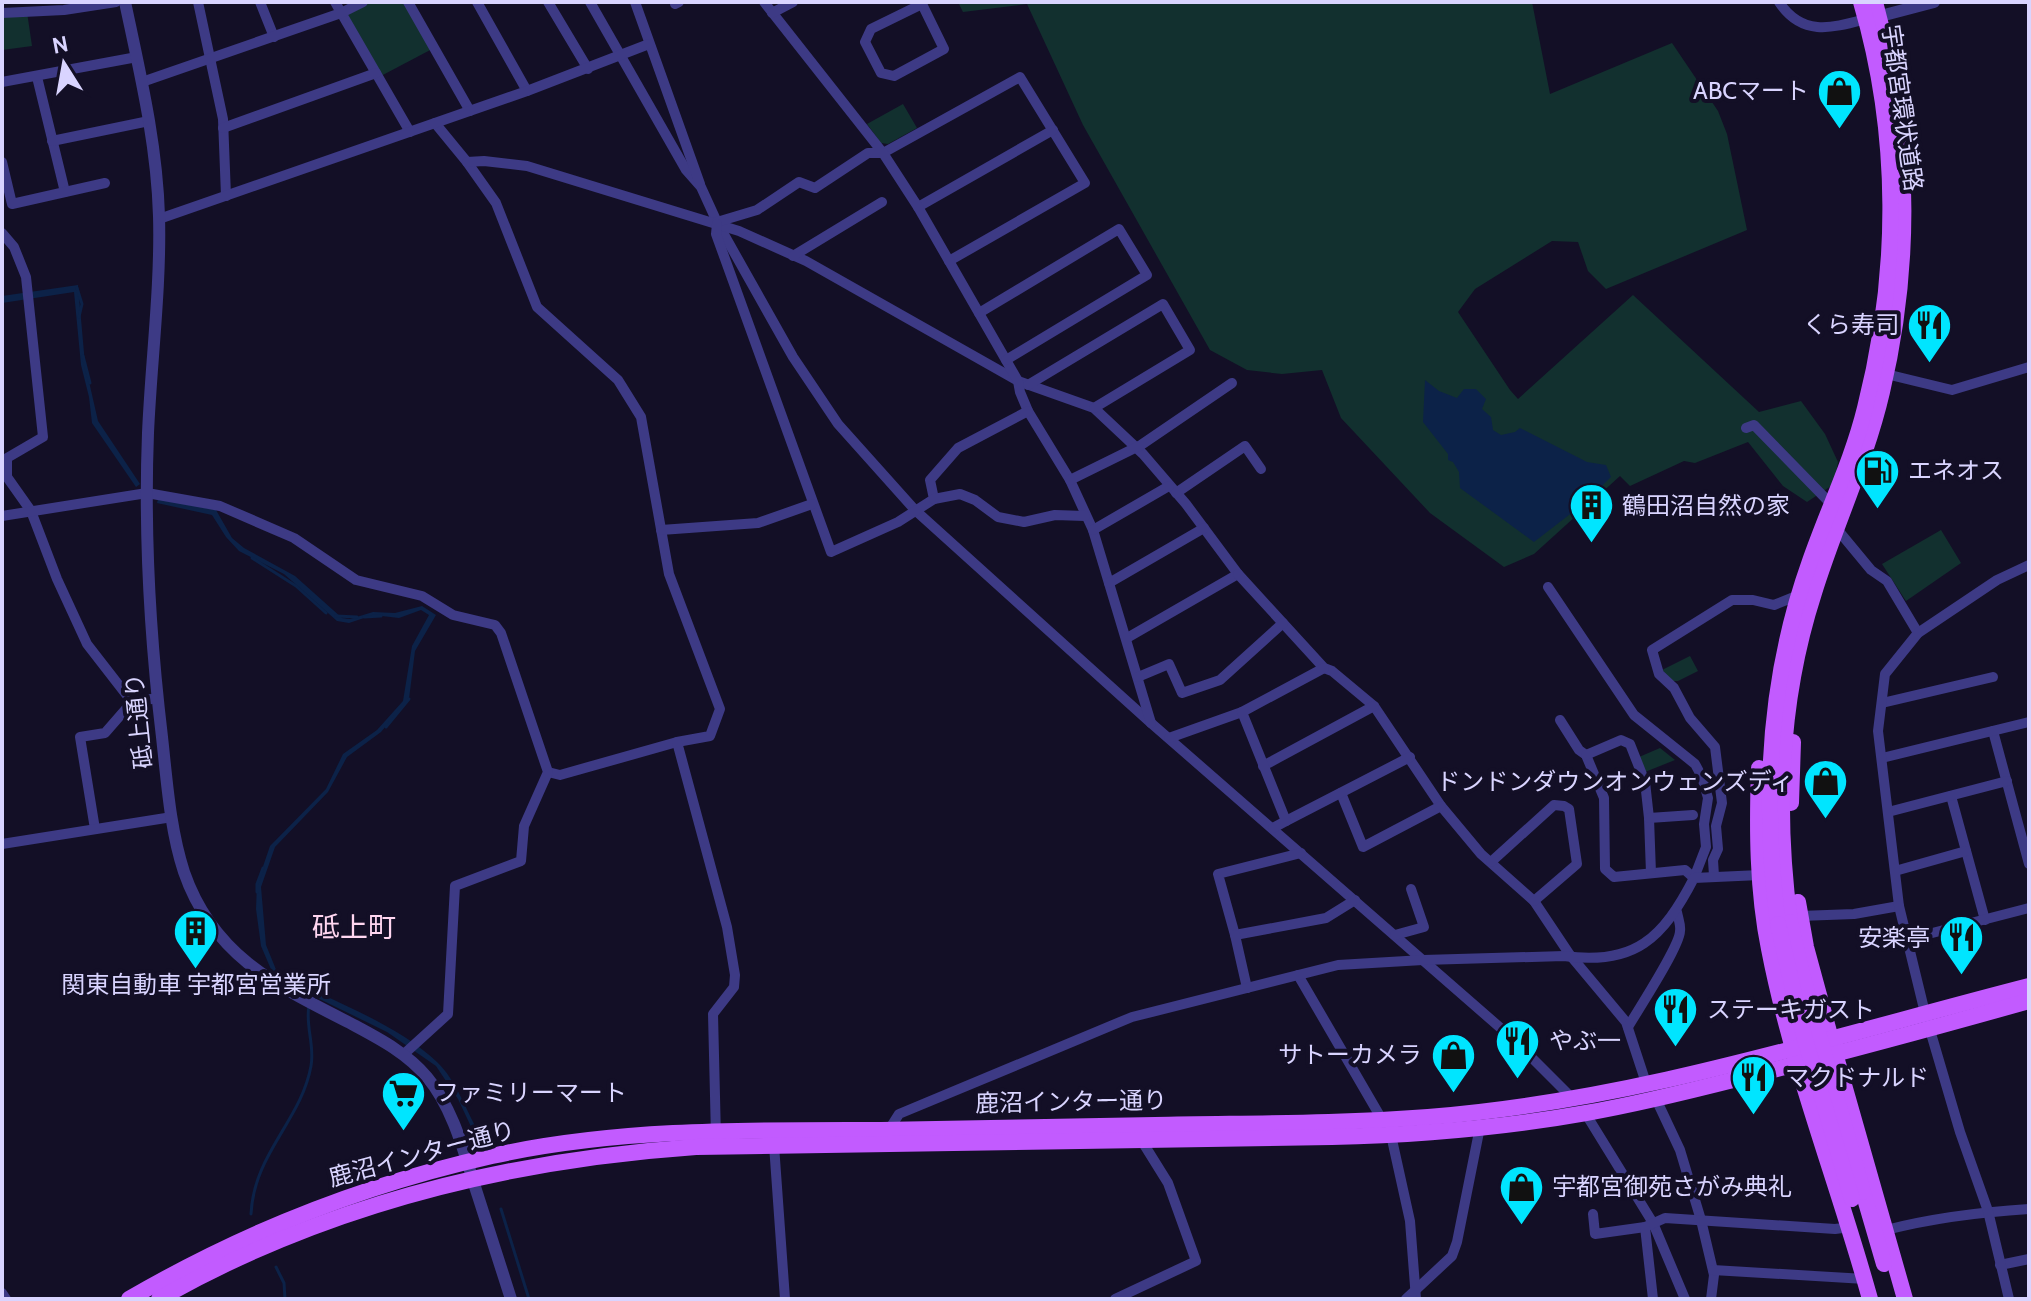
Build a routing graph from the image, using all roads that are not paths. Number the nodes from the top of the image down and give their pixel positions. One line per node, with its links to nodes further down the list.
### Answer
1 (116, 2): 18 (street)
2 (125, 2): 25 (street, 砥上通り)
3 (198, 2): 27 (street)
4 (260, 2): 23 (street)
5 (335, 2): 20 (street)
6 (363, 2): 20 (street)
7 (408, 2): 34 (street)
8 (477, 2): 33 (street)
9 (548, 2): 28 (street)
10 (590, 2): 26 (street)
11 (635, 2): 24 (street)
12 (764, 2): 21 (street)
13 (793, 2): 21 (street)
14 (1779, 2): 22 (street)
15 (1861, 2): 22 (main road, 宇都宮環状道路)
16 (1934, 2): 22 (street)
17 (922, 3): 17 (street)
18 (63, 6): 19 (street)
19 (2, 13)
20 (341, 13): 23 (street); 29 (street)
21 (772, 13): 41 (street)
22 (1873, 13): 58 (main road, 宇都宮環状道路); 71 (main road, 宇都宮環状道路)
23 (274, 37): 27 (street)
24 (649, 44): 26 (street); 45 (street)
25 (137, 57): 30 (street); 32 (street, 砥上通り)
26 (621, 57): 28 (street); 45 (street)
27 (210, 60): 32 (street); 37 (street)
28 (588, 69): 33 (street)
29 (376, 73): 37 (street); 39 (street)
30 (37, 77): 31 (street); 40 (street)
31 (2, 82)
32 (142, 82): 35 (street, 砥上通り)
33 (527, 91): 34 (street)
34 (470, 111): 36 (street)
35 (149, 121): 40 (street); 50 (street, 砥上通り)
36 (435, 123): 39 (street); 43 (street)
37 (223, 128): 47 (street)
38 (1053, 130): 41 (street); 49 (street); 54 (street)
39 (410, 132): 47 (street)
40 (52, 141): 46 (street)
41 (883, 153): 49 (street); 51 (street)
42 (2, 162): 46 (street)
43 (467, 162): 51 (street); 78 (street)
44 (105, 183): 46 (street)
45 (701, 187): 51 (street)
46 (65, 192)
47 (226, 196): 50 (street)
48 (882, 202): 53 (street)
49 (918, 207): 54 (street)
50 (159, 219): 68 (street, 砥上通り)
51 (717, 222): 53 (street); 70 (street); 72 (street)
52 (2, 233): 73 (street)
53 (793, 256): 59 (street)
54 (949, 261): 55 (street)
55 (979, 313): 56 (street); 56 (street)
56 (1006, 360): 59 (street)
57 (2029, 367): 58 (street)
58 (1886, 374): 77 (main road, 宇都宮環状道路)
59 (1023, 383): 61 (street); 61 (street); 62 (street)
60 (1232, 383): 64 (street)
61 (1094, 408): 64 (street)
62 (1028, 411): 66 (street); 69 (street)
63 (1746, 428): 71 (street)
64 (1134, 446): 66 (street); 67 (street)
65 (1261, 469): 67 (street)
66 (1070, 480): 75 (street)
67 (1173, 490): 76 (street); 79 (street)
68 (147, 493): 73 (street); 92 (street, 砥上通り); 107 (street)
69 (934, 499): 72 (street); 75 (street)
70 (812, 504): 72 (street); 78 (street)
71 (1832, 505): 84 (main road, 宇都宮環状道路)
72 (915, 510): 99 (street)
73 (31, 511): 74 (street); 93 (street)
74 (2, 516)
75 (1085, 516): 79 (street)
76 (1204, 528): 81 (street); 82 (street)
77 (1837, 529): 86 (street); 91 (main road, 宇都宮環状道路)
78 (661, 530): 102 (street)
79 (1093, 530): 82 (street)
80 (2029, 565): 86 (street)
81 (1238, 574): 85 (street); 87 (street)
82 (1109, 583): 87 (street)
83 (1548, 587): 129 (street)
84 (1799, 595): 91 (main road, 宇都宮環状道路); 128 (street)
85 (1283, 623): 88 (street); 89 (street)
86 (1918, 633): 94 (street)
87 (1127, 638): 89 (street)
88 (1324, 668): 95 (street); 96 (street)
89 (1138, 677): 99 (street)
90 (1993, 677): 94 (street)
91 (1785, 687): 127 (main road); 137 (main road, 宇都宮環状道路)
92 (158, 698): 93 (street); 114 (street, 砥上通り)
93 (132, 702): 118 (street)
94 (1882, 703): 105 (street)
95 (1374, 706): 104 (street); 106 (street)
96 (1242, 712): 101 (street); 106 (street)
97 (1560, 720): 103 (street)
98 (2029, 722): 100 (street)
99 (1151, 723): 101 (street)
100 (1993, 731): 105 (street); 108 (street)
101 (1169, 738): 117 (street)
102 (677, 742): 107 (street); 160 (street)
103 (1586, 755): 115 (street); 126 (street)
104 (1410, 757): 109 (street); 111 (street)
105 (1882, 758): 112 (street)
106 (1263, 766): 116 (street)
107 (548, 772): 150 (street)
108 (2007, 781): 110 (street); 119 (street)
109 (1341, 793): 111 (street); 116 (street)
110 (1951, 796): 112 (street); 121 (street)
111 (1441, 806): 123 (street)
112 (1888, 812): 125 (street)
113 (1693, 815): 115 (street)
114 (172, 817): 118 (street); 150 (street, 砥上通り)
115 (1649, 818): 126 (street)
116 (1286, 821): 117 (street)
117 (1273, 828): 122 (street)
118 (95, 829): 120 (street)
119 (2026, 841): 124 (street)
120 (2, 844)
121 (1966, 851): 125 (street); 136 (street)
122 (1301, 853): 131 (street); 138 (street)
123 (1491, 862): 132 (street); 132 (street)
124 (2029, 864)
125 (1895, 871): 133 (street)
126 (1651, 873): 129 (street)
127 (1760, 875): 128 (street); 151 (main road)
128 (1714, 876): 129 (street)
129 (1694, 878): 135 (street)
130 (1411, 889): 139 (street)
131 (1355, 900): 138 (street); 139 (street)
132 (1534, 901): 141 (street)
133 (1899, 906): 137 (street); 140 (street)
134 (2029, 908): 136 (street)
135 (1677, 912): 141 (street); 148 (street)
136 (1985, 920): 140 (street)
137 (1790, 921): 149 (main road); 163 (main road, bridge)
138 (1235, 935): 145 (street)
139 (1395, 935): 142 (street)
140 (1909, 939): 147 (street)
141 (1572, 957): 142 (street); 148 (street)
142 (1423, 960): 143 (street); 153 (street)
143 (1298, 975): 145 (street); 155 (street)
144 (2029, 986): 147 (main road, 鹿沼インター通り)
145 (1247, 988): 159 (street)
146 (2029, 1001): 147 (main road, 鹿沼インター通り)
147 (1927, 1021): 149 (main road, 鹿沼インター通り); 165 (street)
148 (1628, 1027): 152 (street)
149 (1833, 1046): 151 (main road, 鹿沼インター通り); 170 (main road)
150 (404, 1054): 162 (street, 砥上通り)
151 (1797, 1056): 152 (main road, 鹿沼インター通り); 169 (main road)
152 (1652, 1092): 153 (main road, 鹿沼インター通り); 154 (main road, 鹿沼インター通り); 167 (street)
153 (1574, 1100): 154 (street); 155 (main road, 鹿沼インター通り)
154 (1586, 1113): 156 (main road, 鹿沼インター通り); 168 (street)
155 (1381, 1120): 157 (main road, 鹿沼インター通り); 158 (street)
156 (1480, 1127): 158 (main road, 鹿沼インター通り); 176 (street)
157 (1139, 1132): 158 (main road, 鹿沼インター通り); 159 (main road, 鹿沼インター通り); 182 (street)
158 (1391, 1135): 176 (street)
159 (887, 1137): 160 (main road, 鹿沼インター通り); 161 (main road, 鹿沼インター通り)
160 (716, 1139): 161 (main road, 鹿沼インター通り); 162 (main road, 鹿沼インター通り)
161 (774, 1145): 181 (street)
162 (470, 1170): 178 (main road, 鹿沼インター通り); 179 (main road, 鹿沼インター通り); 180 (street, 砥上通り)
163 (1858, 1196): 188 (main road); 189 (main road)
164 (2029, 1209): 165 (street)
165 (1988, 1211): 170 (street); 172 (street)
166 (1593, 1214): 168 (street)
167 (1701, 1220): 168 (street); 169 (street); 173 (street)
168 (1649, 1225): 184 (street); 185 (street)
169 (1850, 1227): 174 (main road)
170 (1886, 1230): 190 (main road)
171 (2029, 1259): 172 (street)
172 (2000, 1265): 191 (street)
173 (1713, 1270): 174 (street); 186 (street)
174 (1865, 1279): 187 (main road)
175 (2, 1293): 177 (street)
176 (1415, 1295): 183 (street)
177 (6, 1299)
178 (129, 1299)
179 (159, 1299)
180 (511, 1299)
181 (785, 1299)
182 (1115, 1299)
183 (1406, 1299)
184 (1653, 1299)
185 (1685, 1299)
186 (1711, 1299)
187 (1870, 1299)
188 (1880, 1299)
189 (1894, 1299)
190 (1905, 1299)
191 (2009, 1299)

